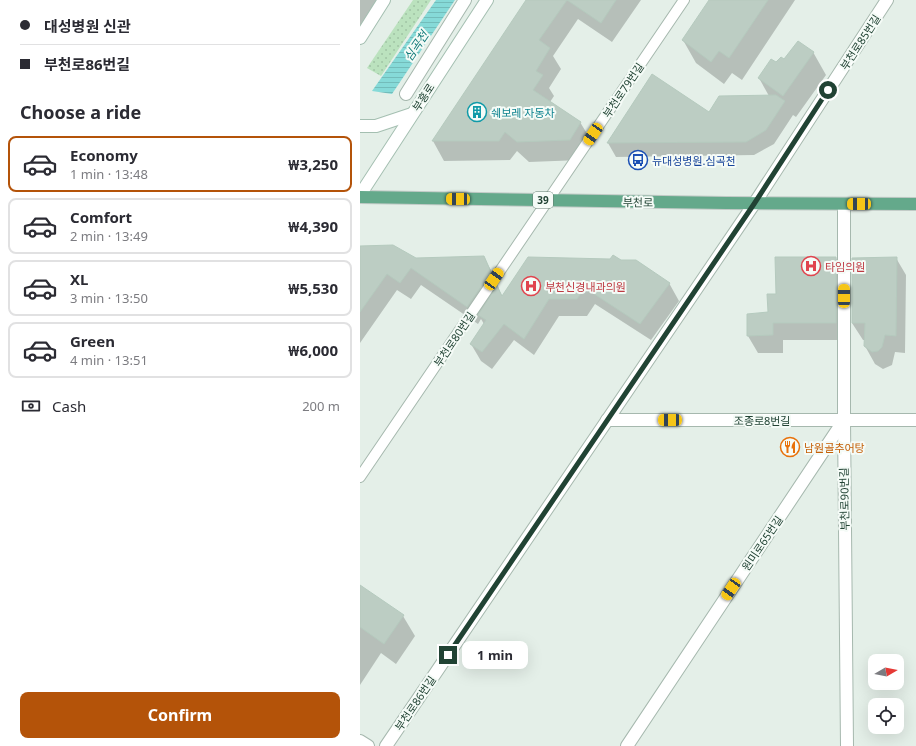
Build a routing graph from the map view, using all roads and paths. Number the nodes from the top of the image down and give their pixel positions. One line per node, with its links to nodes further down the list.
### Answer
1 (384, 0): 6 (street)
2 (465, 0): 7 (street)
3 (487, 0): 8 (street, 부흥로)
4 (684, 0): 11 (lane, 부천로79번길)
5 (887, 0): 12 (street, 부천로85번길)
6 (360, 38)
7 (406, 94)
8 (412, 114): 9 (street); 10 (street, 부흥로)
9 (360, 126)
10 (360, 196): 11 (main road, 부천로 / 39)
11 (548, 200): 12 (main road, 부천로 / 39); 18 (lane, 부천로80번길)
12 (754, 204): 13 (main road, 부천로 / 39); 15 (street, 부천로86번길)
13 (844, 204): 14 (main road, 부천로 / 39); 16 (street, 부천로90번길)
14 (916, 204)
15 (607, 420): 16 (street, 조종로8번길); 21 (street, 부천로86번길)
16 (844, 420): 17 (street, 조종로8번길); 22 (street, 원미로65번길); 23 (street, 부천로90번길)
17 (916, 420)
18 (360, 477)
19 (360, 741): 20 (street)
20 (368, 746)
21 (386, 746)
22 (627, 746)
23 (847, 746)

